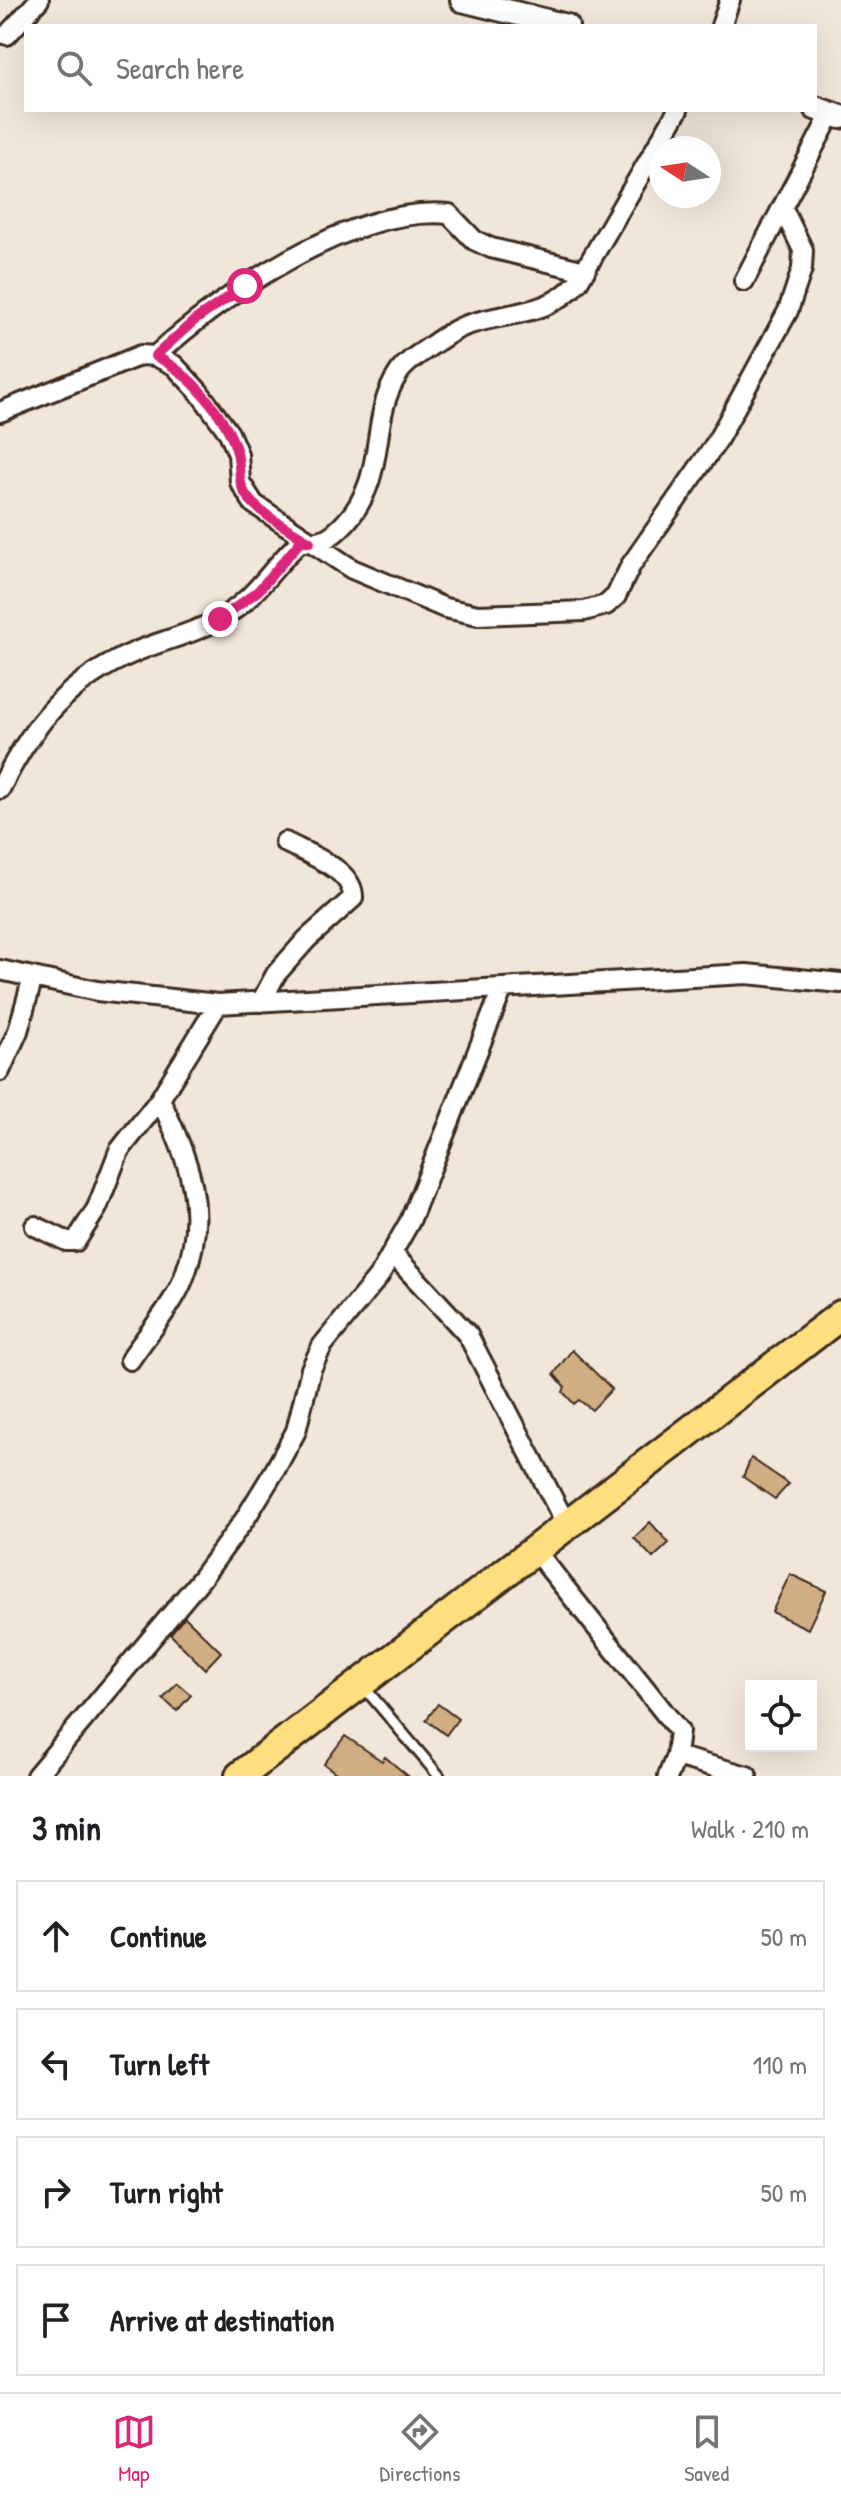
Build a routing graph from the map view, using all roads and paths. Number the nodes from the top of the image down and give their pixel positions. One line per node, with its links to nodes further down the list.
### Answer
1 (39, 0): 6 (street)
2 (462, 0): 4 (street)
3 (730, 0): 5 (street)
4 (559, 24)
5 (722, 24)
6 (7, 35)
7 (677, 112): 10 (street)
8 (829, 113): 9 (street)
9 (783, 209): 11 (street); 14 (street)
10 (585, 271): 12 (street); 14 (street)
11 (744, 281)
12 (155, 356): 13 (street); 14 (street)
13 (0, 412)
14 (310, 542): 15 (street)
15 (0, 789)
16 (285, 842): 21 (street)
17 (0, 970): 18 (street)
18 (33, 977): 22 (street); 23 (street)
19 (841, 983): 20 (street)
20 (502, 990): 21 (street); 26 (street)
21 (261, 1002): 22 (street)
22 (218, 1004): 24 (street)
23 (0, 1071)
24 (160, 1099): 25 (street); 28 (street)
25 (35, 1226)
26 (393, 1254): 29 (street); 33 (street)
27 (841, 1315): 29 (main road)
28 (130, 1360)
29 (566, 1524): 30 (main road)
30 (534, 1549): 31 (main road); 32 (street)
31 (361, 1684): 34 (main road); 35 (lane)
32 (676, 1756): 36 (street); 37 (street)
33 (36, 1776)
34 (240, 1776)
35 (439, 1776)
36 (668, 1776)
37 (747, 1776)

